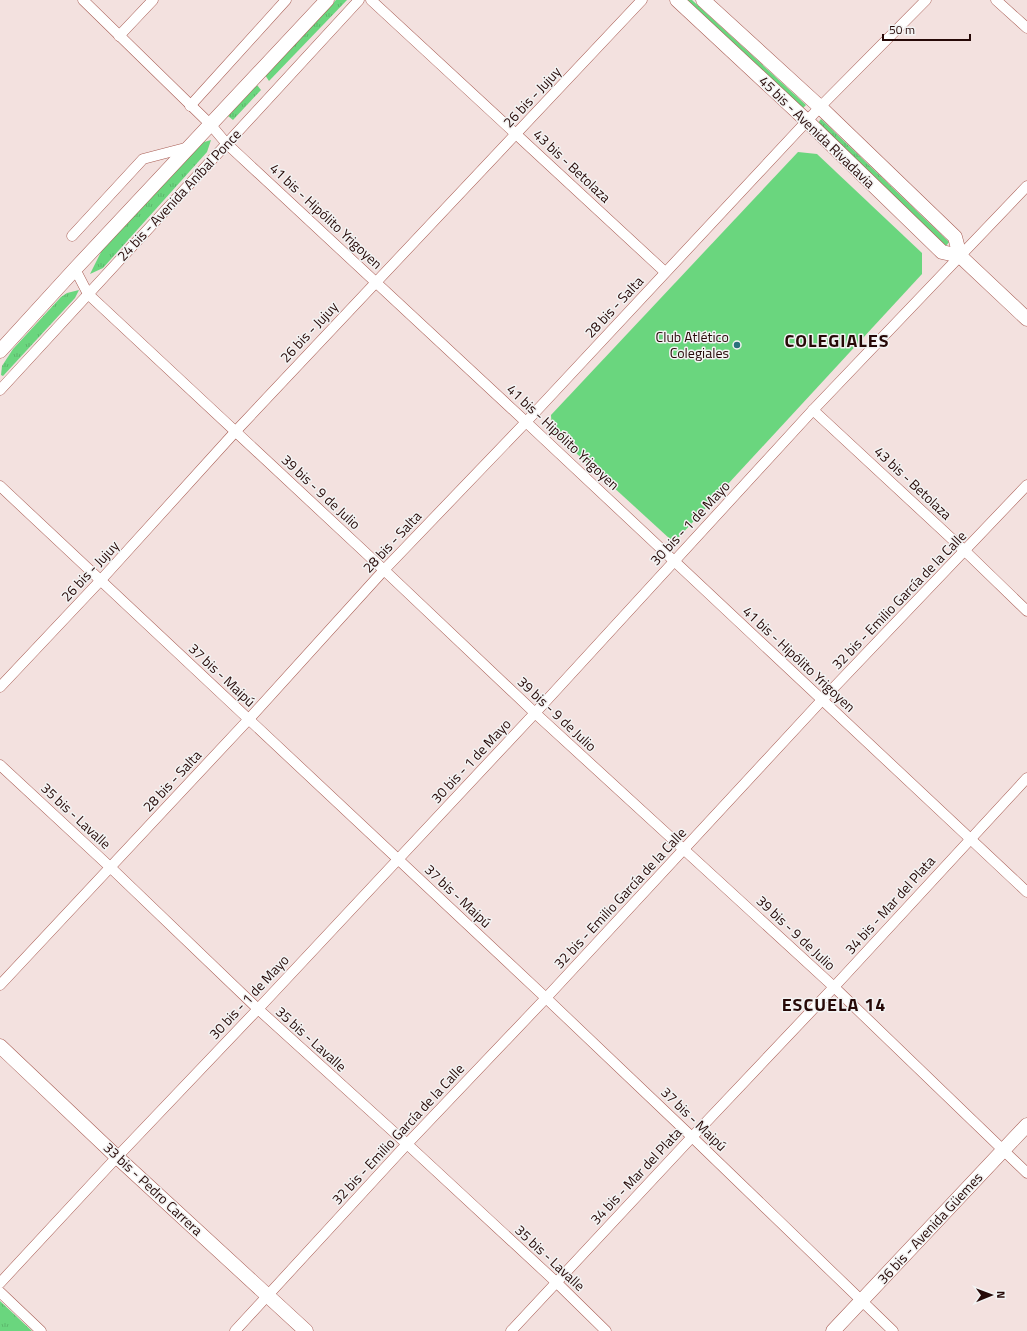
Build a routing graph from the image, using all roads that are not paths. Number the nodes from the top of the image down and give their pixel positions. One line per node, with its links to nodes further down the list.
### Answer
1 (83, 0): 13 (street, 41 bis - Hipólito Yrigoyen)
2 (153, 0): 13 (street)
3 (286, 0): 14 (street)
4 (327, 0): 17 (main road, 24 bis - Avenida Aníbal Ponce)
5 (359, 0): 19 (street, 24 bis - Avenida Aníbal Ponce)
6 (371, 0): 18 (street, 43 bis - Betolaza)
7 (642, 0): 18 (street, 26 bis - Jujuy)
8 (677, 0): 16 (main road, 45 bis - Avenida Rivadavia)
9 (703, 0): 15 (main road, 45 bis - Avenida Rivadavia)
10 (926, 0): 15 (street, 28 bis - Salta)
11 (996, 0): 12 (street)
12 (1027, 28)
13 (119, 36): 14 (street, 41 bis - Hipólito Yrigoyen)
14 (190, 106): 17 (street, 41 bis - Hipólito Yrigoyen)
15 (820, 107): 16 (street, 28 bis - Salta); 23 (main road, 45 bis - Avenida Rivadavia)
16 (806, 121): 23 (main road, 45 bis - Avenida Rivadavia); 25 (street, 28 bis - Salta)
17 (210, 124): 19 (street, 41 bis - Hipólito Yrigoyen); 20 (main road, 24 bis - Avenida Aníbal Ponce)
18 (516, 133): 25 (street, 43 bis - Betolaza); 26 (street, 26 bis - Jujuy)
19 (226, 143): 26 (street, 41 bis - Hipólito Yrigoyen); 27 (street, 24 bis - Avenida Aníbal Ponce)
20 (189, 147): 22 (street, 24 bis - Avenida Aníbal Ponce); 24 (main road, 24 bis - Avenida Aníbal Ponce)
21 (1027, 186): 23 (street, 30 bis - 1 de Mayo)
22 (72, 236)
23 (960, 256): 28 (main road, 45 bis - Avenida Rivadavia); 31 (street, 30 bis - 1 de Mayo)
24 (75, 269): 27 (street, 39 bis - 9 de Julio); 29 (main road, 24 bis - Avenida Aníbal Ponce)
25 (665, 272): 32 (street, 28 bis - Salta)
26 (376, 281): 32 (street, 41 bis - Hipólito Yrigoyen); 33 (street, 26 bis - Jujuy)
27 (88, 294): 30 (street, 24 bis - Avenida Aníbal Ponce); 33 (street, 39 bis - 9 de Julio)
28 (1027, 319)
29 (0, 352)
30 (0, 390)
31 (813, 410): 36 (street, 43 bis - Betolaza); 37 (street, 30 bis - 1 de Mayo)
32 (526, 422): 37 (street, 41 bis - Hipólito Yrigoyen); 38 (street, 28 bis - Salta)
33 (235, 432): 38 (street, 39 bis - 9 de Julio); 39 (street, 26 bis - Jujuy)
34 (1027, 485): 36 (street, 32 bis - Emilio García de la Calle)
35 (0, 486): 39 (street, 37 bis - Maipú)
36 (965, 551): 40 (street, 43 bis - Betolaza); 42 (street, 32 bis - Emilio García de la Calle)
37 (674, 561): 42 (street, 41 bis - Hipólito Yrigoyen); 43 (street, 30 bis - 1 de Mayo)
38 (384, 570): 43 (street, 39 bis - 9 de Julio); 44 (street, 28 bis - Salta)
39 (100, 581): 41 (street, 26 bis - Jujuy); 44 (street, 37 bis - Maipú)
40 (1027, 611)
41 (0, 687)
42 (822, 700): 47 (street, 41 bis - Hipólito Yrigoyen); 48 (street, 32 bis - Emilio García de la Calle)
43 (535, 713): 48 (street, 39 bis - 9 de Julio); 49 (street, 30 bis - 1 de Mayo)
44 (249, 719): 49 (street, 37 bis - Maipú); 50 (street, 28 bis - Salta)
45 (0, 765): 50 (street, 35 bis - Lavalle)
46 (1027, 778): 47 (street, 34 bis - Mar del Plata)
47 (970, 838): 51 (street, 41 bis - Hipólito Yrigoyen); 53 (street, 34 bis - Mar del Plata)
48 (683, 849): 53 (street, 39 bis - 9 de Julio); 54 (street, 32 bis - Emilio García de la Calle)
49 (398, 860): 54 (street, 37 bis - Maipú); 55 (street, 30 bis - 1 de Mayo)
50 (110, 867): 52 (street, 28 bis - Salta); 55 (street, 35 bis - Lavalle)
51 (1027, 892)
52 (0, 985)
53 (834, 987): 58 (street, 34 bis - Mar del Plata); 60 (street, 39 bis - 9 de Julio)
54 (546, 998): 58 (street, 37 bis - Maipú); 59 (street, 32 bis - Emilio García de la Calle)
55 (258, 1009): 59 (street, 35 bis - Lavalle); 61 (street, 30 bis - 1 de Mayo)
56 (0, 1046): 61 (main road, 33 bis - Pedro Carrera)
57 (1027, 1124): 60 (main road, 36 bis - Avenida Güemes)
58 (692, 1137): 63 (street, 34 bis - Mar del Plata); 67 (street, 37 bis - Maipú)
59 (407, 1144): 63 (street, 35 bis - Lavalle); 66 (street, 32 bis - Emilio García de la Calle)
60 (1003, 1151): 62 (street, 39 bis - 9 de Julio); 67 (main road, 36 bis - Avenida Güemes)
61 (117, 1157): 64 (street, 30 bis - 1 de Mayo); 66 (main road, 33 bis - Pedro Carrera)
62 (1027, 1173)
63 (556, 1282): 71 (street, 34 bis - Mar del Plata); 72 (street, 35 bis - Lavalle)
64 (0, 1284)
65 (0, 1292): 68 (street)
66 (268, 1295): 69 (street, 32 bis - Emilio García de la Calle); 70 (main road, 33 bis - Pedro Carrera)
67 (862, 1300): 73 (main road, 36 bis - Avenida Güemes); 74 (street, 37 bis - Maipú)
68 (41, 1331)
69 (235, 1331)
70 (306, 1331)
71 (511, 1331)
72 (606, 1331)
73 (833, 1331)
74 (893, 1331)

